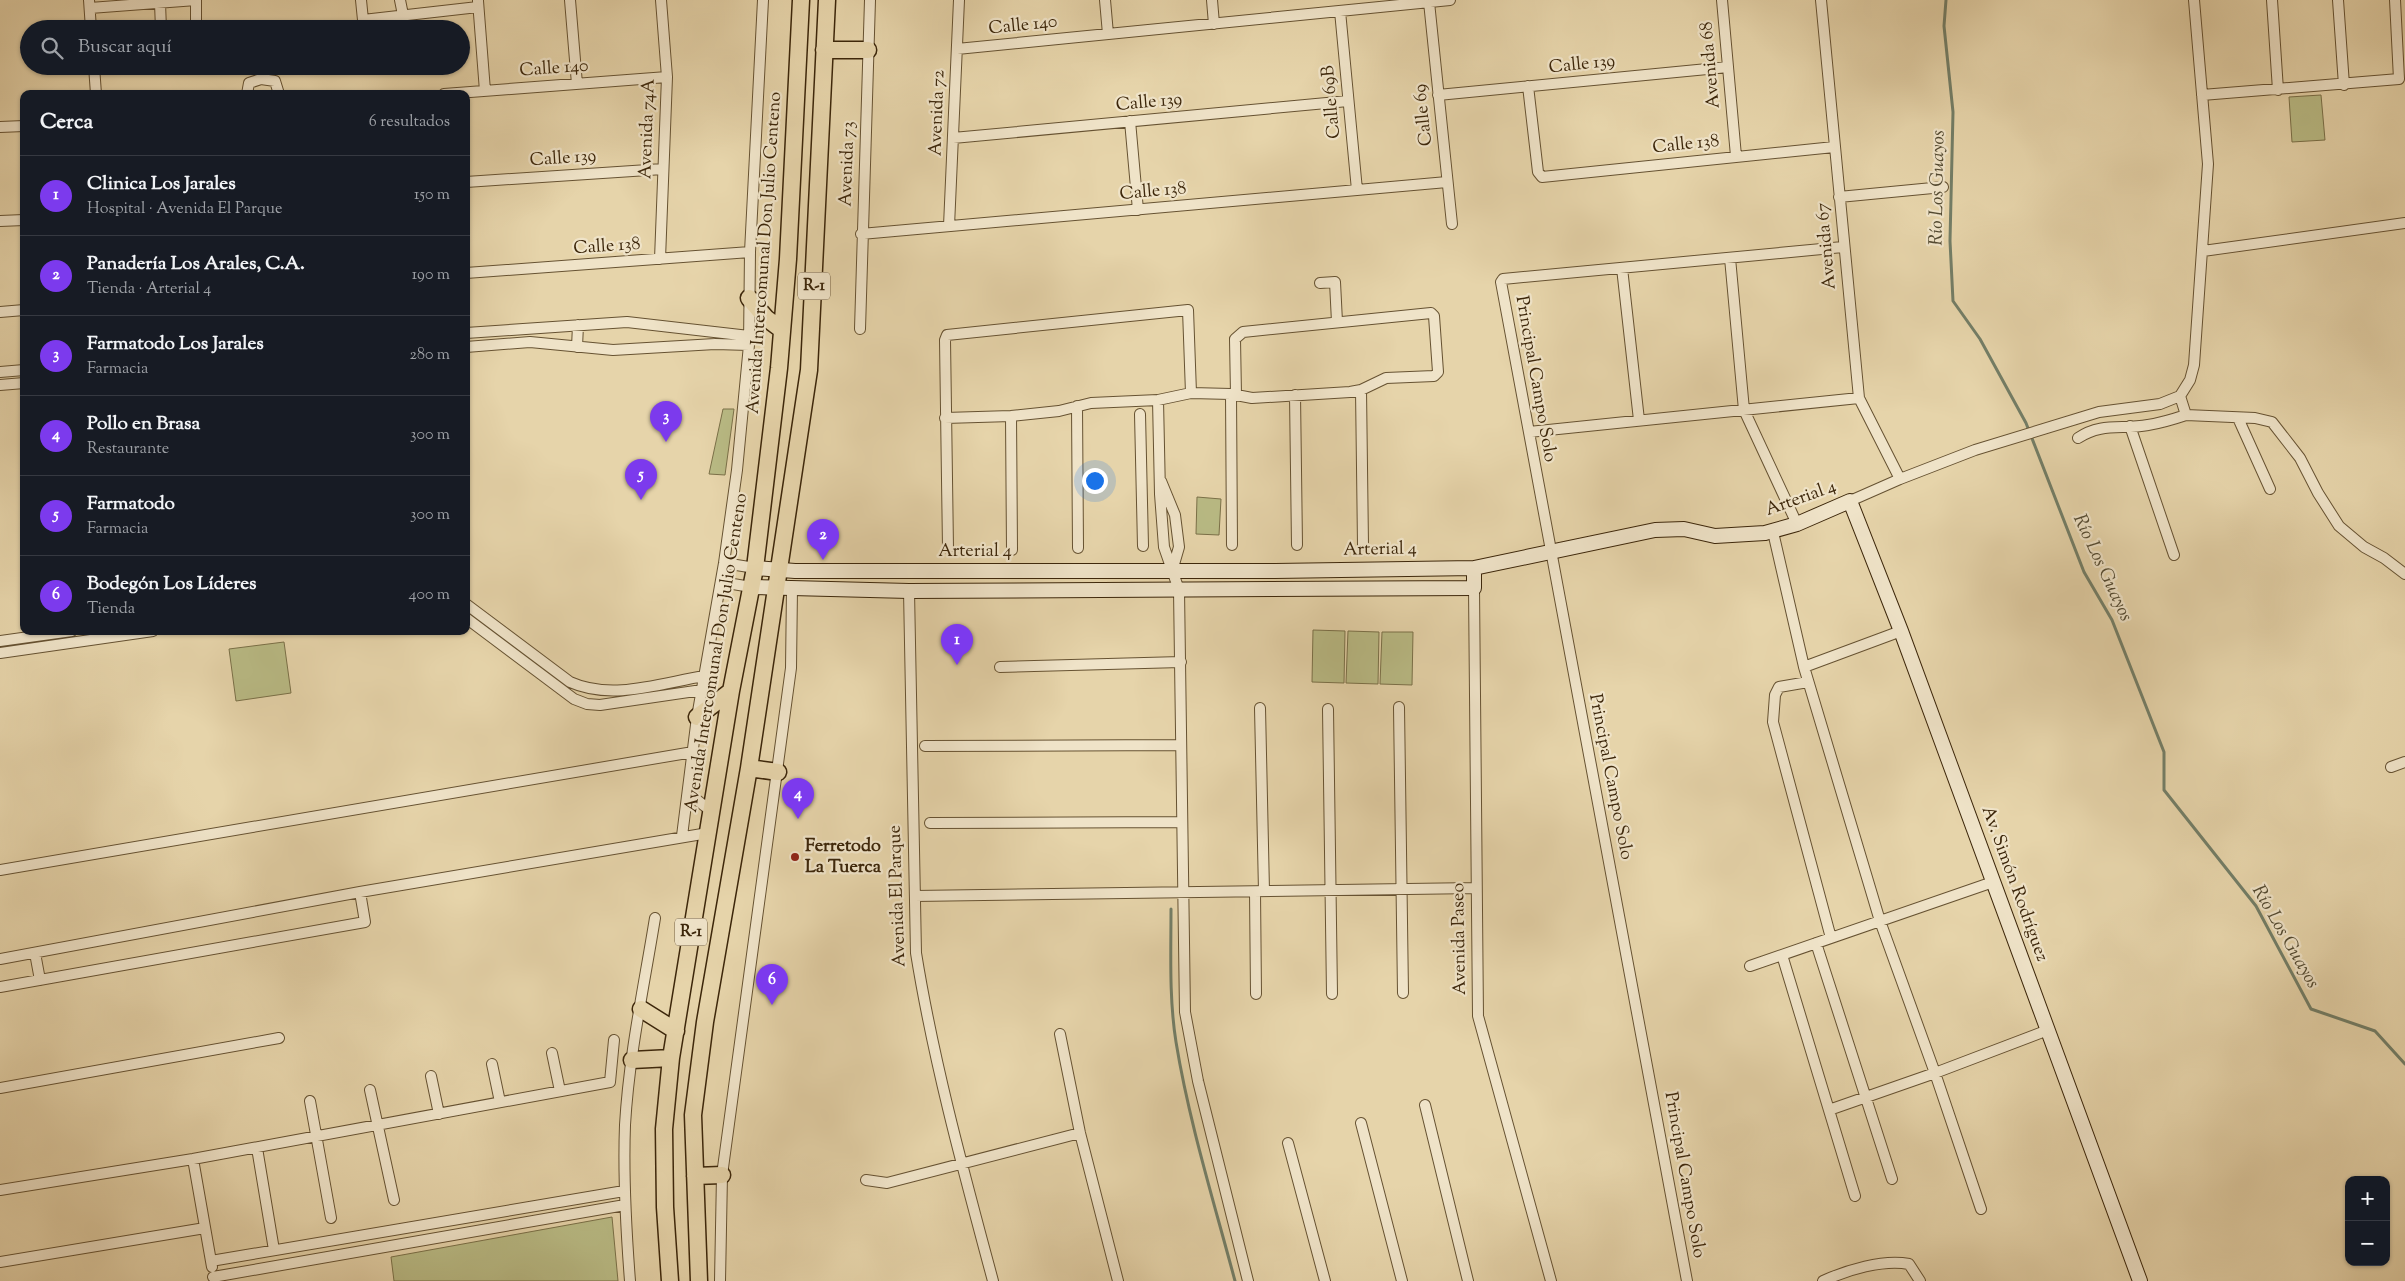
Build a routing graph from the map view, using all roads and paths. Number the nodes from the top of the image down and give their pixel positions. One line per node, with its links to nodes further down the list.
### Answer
1 (361, 0): 24 (street)
2 (400, 0): 24 (street)
3 (570, 0): 36 (street)
4 (661, 0): 35 (street, Avenida 74A)
5 (763, 0): 69 (street, Avenida Intercomunal Don Julio Centeno)
6 (801, 0): 81 (main road, Avenida Intercomunal Don Julio Centeno / R-1)
7 (827, 0): 31 (main road, R-1)
8 (870, 0): 32 (street, Avenida 73)
9 (959, 0): 30 (street, Avenida 72)
10 (1105, 0): 29 (street)
11 (1212, 0): 28 (street)
12 (1450, 0): 19 (street, Calle 140)
13 (1722, 0): 33 (street, Avenida 68)
14 (1821, 0): 52 (street, Avenida 67)
15 (2194, 0): 46 (street)
16 (2272, 0): 42 (street)
17 (2338, 0): 37 (street)
18 (2395, 0): 37 (street)
19 (1429, 2): 23 (street, Calle 140); 45 (street, Calle 69)
20 (160, 3): 22 (street); 26 (street); 27 (street)
21 (478, 3): 24 (street); 43 (street)
22 (89, 4): 25 (street)
23 (1340, 11): 28 (street, Calle 140); 47 (street, Calle 69B)
24 (403, 15)
25 (90, 20)
26 (161, 20)
27 (196, 20)
28 (1214, 24): 29 (street, Calle 140)
29 (1108, 34): 30 (street, Calle 140)
30 (957, 49): 51 (street, Avenida 72)
31 (824, 50): 32 (main road); 128 (main road, R-1)
32 (868, 50): 66 (street, Avenida 73)
33 (1728, 67): 38 (street, Calle 139); 53 (street, Avenida 68)
34 (95, 75): 39 (street)
35 (667, 77): 36 (street, Calle 140); 54 (street, Avenida 74A)
36 (577, 84): 43 (street, Calle 140)
37 (2344, 85): 42 (street)
38 (1528, 86): 45 (street, Calle 139); 53 (street, Calle 138)
39 (96, 90)
40 (248, 90): 41 (street)
41 (278, 90)
42 (2278, 90): 46 (street)
43 (485, 91): 44 (street, Calle 140)
44 (470, 92)
45 (1438, 95): 56 (street, Calle 69)
46 (2202, 95): 68 (street)
47 (1348, 100): 48 (street, Calle 139); 58 (street, Calle 69B)
48 (1130, 121): 51 (street, Calle 139); 60 (street)
49 (20, 126): 50 (street)
50 (0, 127)
51 (953, 138): 65 (street, Avenida 72)
52 (1834, 147): 53 (street, Calle 138); 59 (street, Avenida 67)
53 (1736, 156)
54 (662, 169): 55 (street, Calle 139); 71 (street, Avenida 74A)
55 (470, 182)
56 (1448, 182): 58 (street, Calle 138); 64 (street, Calle 69)
57 (1943, 187): 59 (street)
58 (1357, 190): 60 (street, Calle 138)
59 (1839, 197): 67 (street, Avenida 67)
60 (1138, 210): 65 (street, Calle 138)
61 (20, 220): 62 (street)
62 (0, 222)
63 (2405, 222): 68 (street)
64 (1452, 224)
65 (949, 226): 66 (street, Calle 138)
66 (861, 234): 80 (street, Avenida 73)
67 (1843, 247): 70 (street); 95 (street, Avenida 67)
68 (2203, 251): 94 (street)
69 (750, 252): 71 (street, Calle 138); 75 (street, Avenida Intercomunal Don Julio Centeno)
70 (1730, 258): 72 (street); 98 (street)
71 (660, 259): 73 (street, Calle 138)
72 (1622, 268): 104 (street); 106 (street, Principal Campo Solo)
73 (470, 274)
74 (1320, 283): 78 (street)
75 (750, 298): 81 (main road); 83 (street, Avenida Intercomunal Don Julio Centeno)
76 (20, 310): 77 (street)
77 (0, 312)
78 (1337, 322): 90 (street); 92 (street)
79 (578, 325): 82 (street); 83 (street); 85 (street)
80 (860, 329)
81 (782, 330): 126 (main road, Avenida Intercomunal Don Julio Centeno / R-1)
82 (470, 333)
83 (749, 340): 85 (street); 125 (street, Avenida Intercomunal Don Julio Centeno)
84 (470, 347): 85 (street)
85 (577, 347)
86 (20, 370): 87 (street)
87 (0, 372)
88 (20, 383): 89 (street)
89 (0, 385)
90 (1361, 390): 93 (street); 118 (street)
91 (1191, 393): 92 (street); 96 (street); 102 (street)
92 (1233, 394): 93 (street); 116 (street)
93 (1295, 395): 117 (street)
94 (2180, 396): 100 (street); 110 (street, Arterial 4)
95 (1859, 398): 98 (street); 110 (street, Avenida 67)
96 (1158, 400): 97 (street); 109 (street)
97 (1076, 406): 101 (street); 121 (street)
98 (1744, 410): 104 (street); 114 (street)
99 (1140, 414): 108 (street)
100 (2186, 415): 103 (street); 105 (street)
101 (1011, 416): 102 (street); 122 (street)
102 (945, 418): 120 (street)
103 (2238, 418): 112 (street); 131 (street)
104 (1639, 420): 106 (street)
105 (2130, 426): 107 (street); 124 (street)
106 (1529, 432): 123 (street, Principal Campo Solo)
107 (2078, 438)
108 (1141, 455): 109 (street); 119 (street)
109 (1160, 455): 111 (street)
110 (1900, 479): 113 (street, Arterial 4)
111 (1161, 480): 130 (street); 130 (street)
112 (2270, 489)
113 (1850, 501): 114 (street, Arterial 4); 140 (street, Av. Simón Rodríguez)
114 (1797, 524): 115 (street, Arterial 4)
115 (1773, 532): 123 (street, Arterial 4); 147 (street)
116 (1232, 545)
117 (1297, 545)
118 (1363, 545)
119 (1142, 546)
120 (948, 548)
121 (1078, 548)
122 (1012, 550)
123 (1551, 552): 127 (street, Arterial 4); 249 (street, Principal Campo Solo)
124 (2174, 555)
125 (724, 563): 126 (street, Arterial 4); 132 (street, Avenida Intercomunal Don Julio Centeno)
126 (755, 568): 128 (street, Arterial 4); 133 (main road, Avenida Intercomunal Don Julio Centeno / R-1)
127 (1474, 568): 130 (street, Arterial 4); 134 (street)
128 (780, 571): 129 (street, Arterial 4); 135 (main road, R-1)
129 (909, 571): 130 (street, Arterial 4); 137 (street)
130 (1172, 571): 136 (street)
131 (2405, 574)
132 (721, 582): 133 (street); 148 (street, Avenida Intercomunal Don Julio Centeno)
133 (751, 587): 135 (street); 151 (main road, Avenida Intercomunal Don Julio Centeno / R-1)
134 (1474, 588): 136 (street); 171 (street, Avenida Paseo)
135 (785, 589): 137 (street); 161 (main road, R-1); 162 (street)
136 (1179, 590): 137 (street); 145 (street)
137 (909, 591): 177 (street, Avenida El Parque)
138 (470, 607): 148 (street)
139 (470, 621): 150 (street)
140 (1901, 631): 147 (street); 170 (street, Av. Simón Rodríguez)
141 (43, 635): 143 (street)
142 (125, 635): 144 (street)
143 (0, 641)
144 (0, 653)
145 (1181, 662): 146 (street); 156 (street)
146 (1000, 667)
147 (1804, 667): 149 (street)
148 (704, 676): 150 (street, Avenida Intercomunal Don Julio Centeno)
149 (1808, 682): 179 (street); 180 (street)
150 (702, 690): 155 (street, Avenida Intercomunal Don Julio Centeno)
151 (732, 691): 155 (main road); 164 (main road, Avenida Intercomunal Don Julio Centeno / R-1)
152 (1399, 707): 172 (street)
153 (1260, 708): 175 (street)
154 (1328, 709): 173 (street)
155 (697, 717): 158 (street, Avenida Intercomunal Don Julio Centeno)
156 (1181, 745): 157 (street); 165 (street)
157 (925, 746)
158 (693, 752): 163 (street, Avenida Intercomunal Don Julio Centeno); 169 (street)
159 (2405, 762): 160 (street)
160 (2391, 767)
161 (749, 768): 162 (main road); 221 (main road, R-1)
162 (778, 772): 220 (street)
163 (688, 792): 164 (street); 168 (street, Avenida Intercomunal Don Julio Centeno)
164 (711, 811): 167 (main road, Avenida Intercomunal Don Julio Centeno / R-1)
165 (1181, 822): 166 (street); 176 (street)
166 (930, 823)
167 (708, 833): 168 (street); 193 (main road, Avenida Intercomunal Don Julio Centeno / R-1)
168 (682, 836): 174 (street)
169 (0, 870)
170 (1993, 882): 179 (street); 192 (street, Av. Simón Rodríguez)
171 (1476, 888): 172 (street); 248 (street, Avenida Paseo)
172 (1401, 890): 173 (street); 188 (street)
173 (1331, 891): 175 (street); 190 (street)
174 (360, 892): 182 (street); 186 (street)
175 (1260, 892): 176 (street); 189 (street)
176 (1183, 893): 177 (street); 244 (street)
177 (916, 896): 219 (street, Avenida El Parque)
178 (655, 918): 191 (street)
179 (1880, 921): 180 (street); 201 (street)
180 (1831, 938): 181 (street)
181 (1816, 943): 183 (street); 206 (street)
182 (35, 953): 184 (street); 186 (street)
183 (1782, 955): 185 (street); 210 (street)
184 (0, 959)
185 (1750, 966)
186 (40, 980): 187 (street)
187 (0, 987)
188 (1403, 993)
189 (1256, 994)
190 (1332, 994)
191 (640, 1010): 193 (main road); 199 (street)
192 (2048, 1030): 201 (street); 252 (street, Av. Simón Rodríguez)
193 (676, 1031): 198 (main road, Avenida Intercomunal Don Julio Centeno / R-1)
194 (1060, 1034): 214 (street)
195 (279, 1038): 203 (street)
196 (614, 1040): 205 (street)
197 (552, 1053): 205 (street)
198 (671, 1058): 199 (main road); 239 (main road, Avenida Intercomunal Don Julio Centeno / R-1)
199 (632, 1060): 225 (street)
200 (492, 1064): 208 (street)
201 (1936, 1073): 206 (street); 229 (street)
202 (431, 1076): 211 (street)
203 (0, 1088)
204 (370, 1090): 213 (street)
205 (560, 1091): 208 (street)
206 (1866, 1096): 210 (street); 222 (street)
207 (310, 1101): 215 (street)
208 (500, 1102): 211 (street)
209 (1425, 1105): 247 (street)
210 (1829, 1110): 226 (street)
211 (439, 1114): 213 (street)
212 (1361, 1123): 246 (street)
213 (378, 1125): 215 (street); 227 (street)
214 (1080, 1134): 219 (street); 243 (street)
215 (316, 1136): 217 (street); 230 (street)
216 (1288, 1143): 245 (street)
217 (257, 1148): 218 (street); 234 (street)
218 (193, 1159): 224 (street); 231 (street)
219 (962, 1165): 223 (street); 242 (street, Avenida El Parque)
220 (722, 1175): 221 (main road); 241 (street)
221 (694, 1176): 240 (main road, R-1)
222 (1892, 1179)
223 (866, 1180)
224 (0, 1190)
225 (624, 1191): 228 (street); 232 (street)
226 (1855, 1196)
227 (394, 1200)
228 (624, 1205): 233 (street); 238 (street)
229 (1981, 1209)
230 (331, 1218)
231 (205, 1228): 235 (street); 236 (street)
232 (395, 1230): 233 (street); 234 (street)
233 (398, 1244): 237 (street)
234 (274, 1250): 235 (street)
235 (211, 1261): 237 (street)
236 (0, 1262)
237 (214, 1279)
238 (630, 1281)
239 (670, 1281)
240 (699, 1281)
241 (720, 1281)
242 (993, 1281)
243 (1118, 1281)
244 (1248, 1281)
245 (1325, 1281)
246 (1402, 1281)
247 (1468, 1281)
248 (1551, 1281)
249 (1687, 1281)
250 (1823, 1281): 251 (street)
251 (1920, 1281)
252 (2140, 1281)

